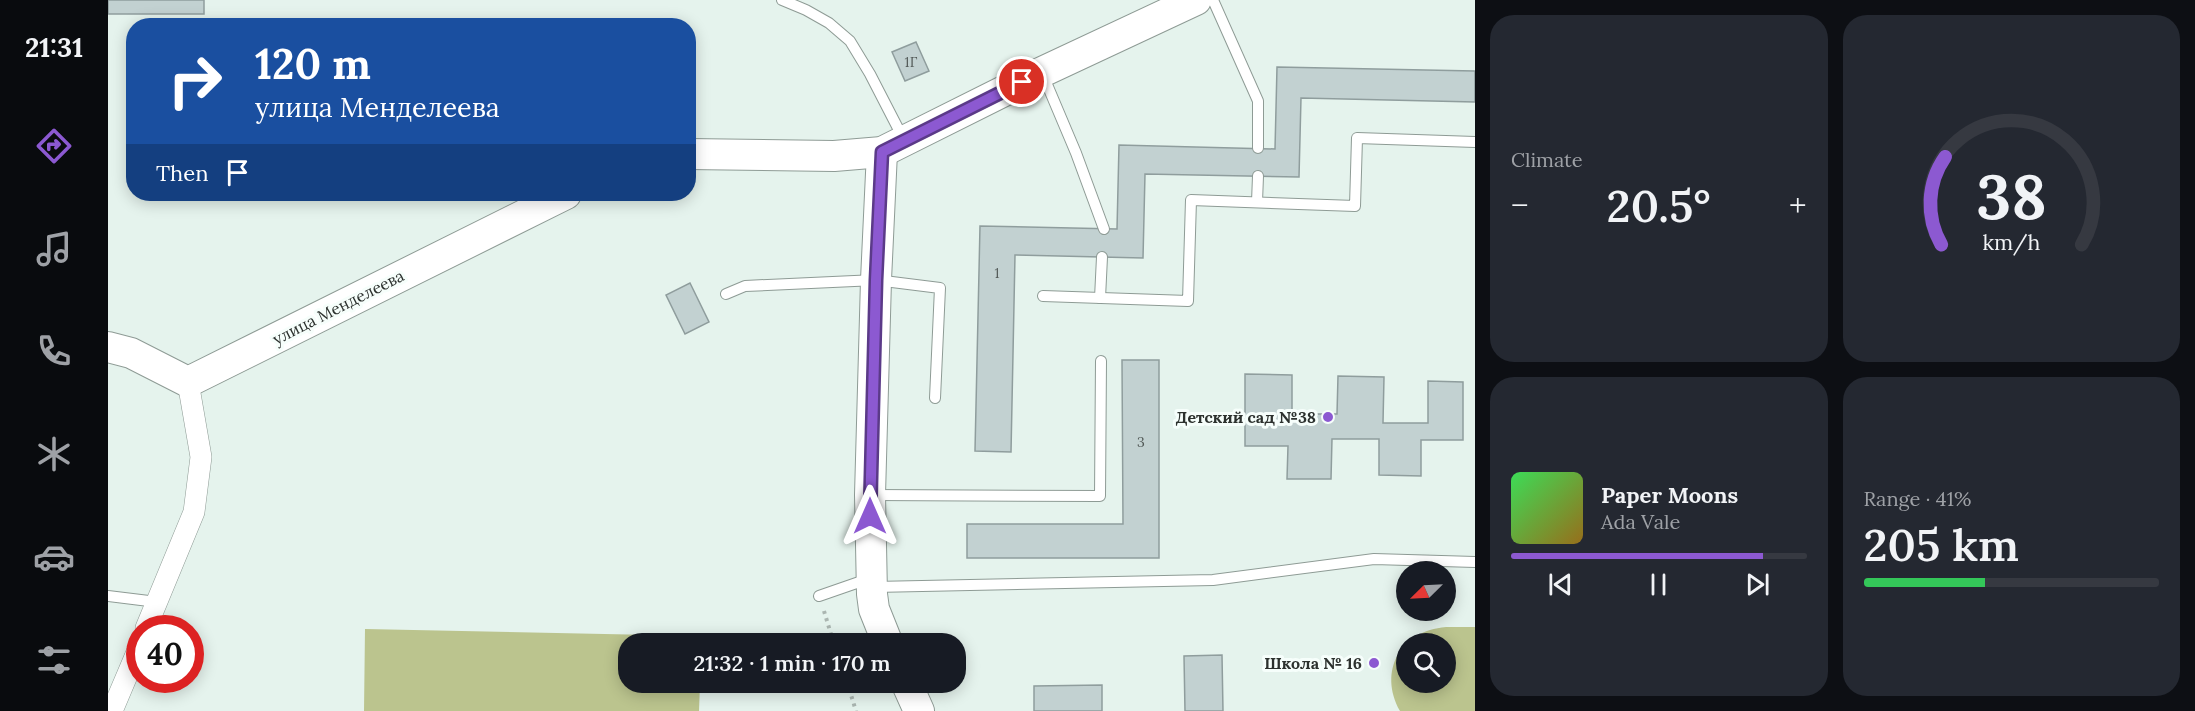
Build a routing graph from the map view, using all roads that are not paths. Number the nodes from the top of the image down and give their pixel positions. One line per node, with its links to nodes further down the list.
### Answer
1 (782, 0): 6 (lane)
2 (1196, 0): 4 (street)
3 (1213, 0): 7 (lane)
4 (1042, 72): 6 (street); 12 (lane)
5 (1475, 142): 11 (lane)
6 (893, 147): 8 (street); 14 (street)
7 (1258, 148)
8 (696, 154)
9 (1258, 176): 11 (lane)
10 (552, 201): 20 (street, улица Менделеева)
11 (1257, 202): 17 (lane)
12 (1104, 229)
13 (1102, 257): 17 (lane)
14 (876, 280): 15 (lane); 21 (lane); 22 (street)
15 (726, 294)
16 (1043, 296): 17 (lane)
17 (1100, 298)
18 (108, 347): 20 (street)
19 (1101, 361): 22 (lane)
20 (188, 382): 27 (street)
21 (935, 398)
22 (870, 495): 24 (street)
23 (1475, 562): 24 (lane)
24 (871, 583): 26 (lane); 29 (street)
25 (108, 596): 27 (lane)
26 (819, 596)
27 (157, 602): 28 (street)
28 (152, 615)
29 (884, 633)
30 (126, 678): 32 (street)
31 (911, 693): 33 (street)
32 (112, 711)
33 (919, 711)

